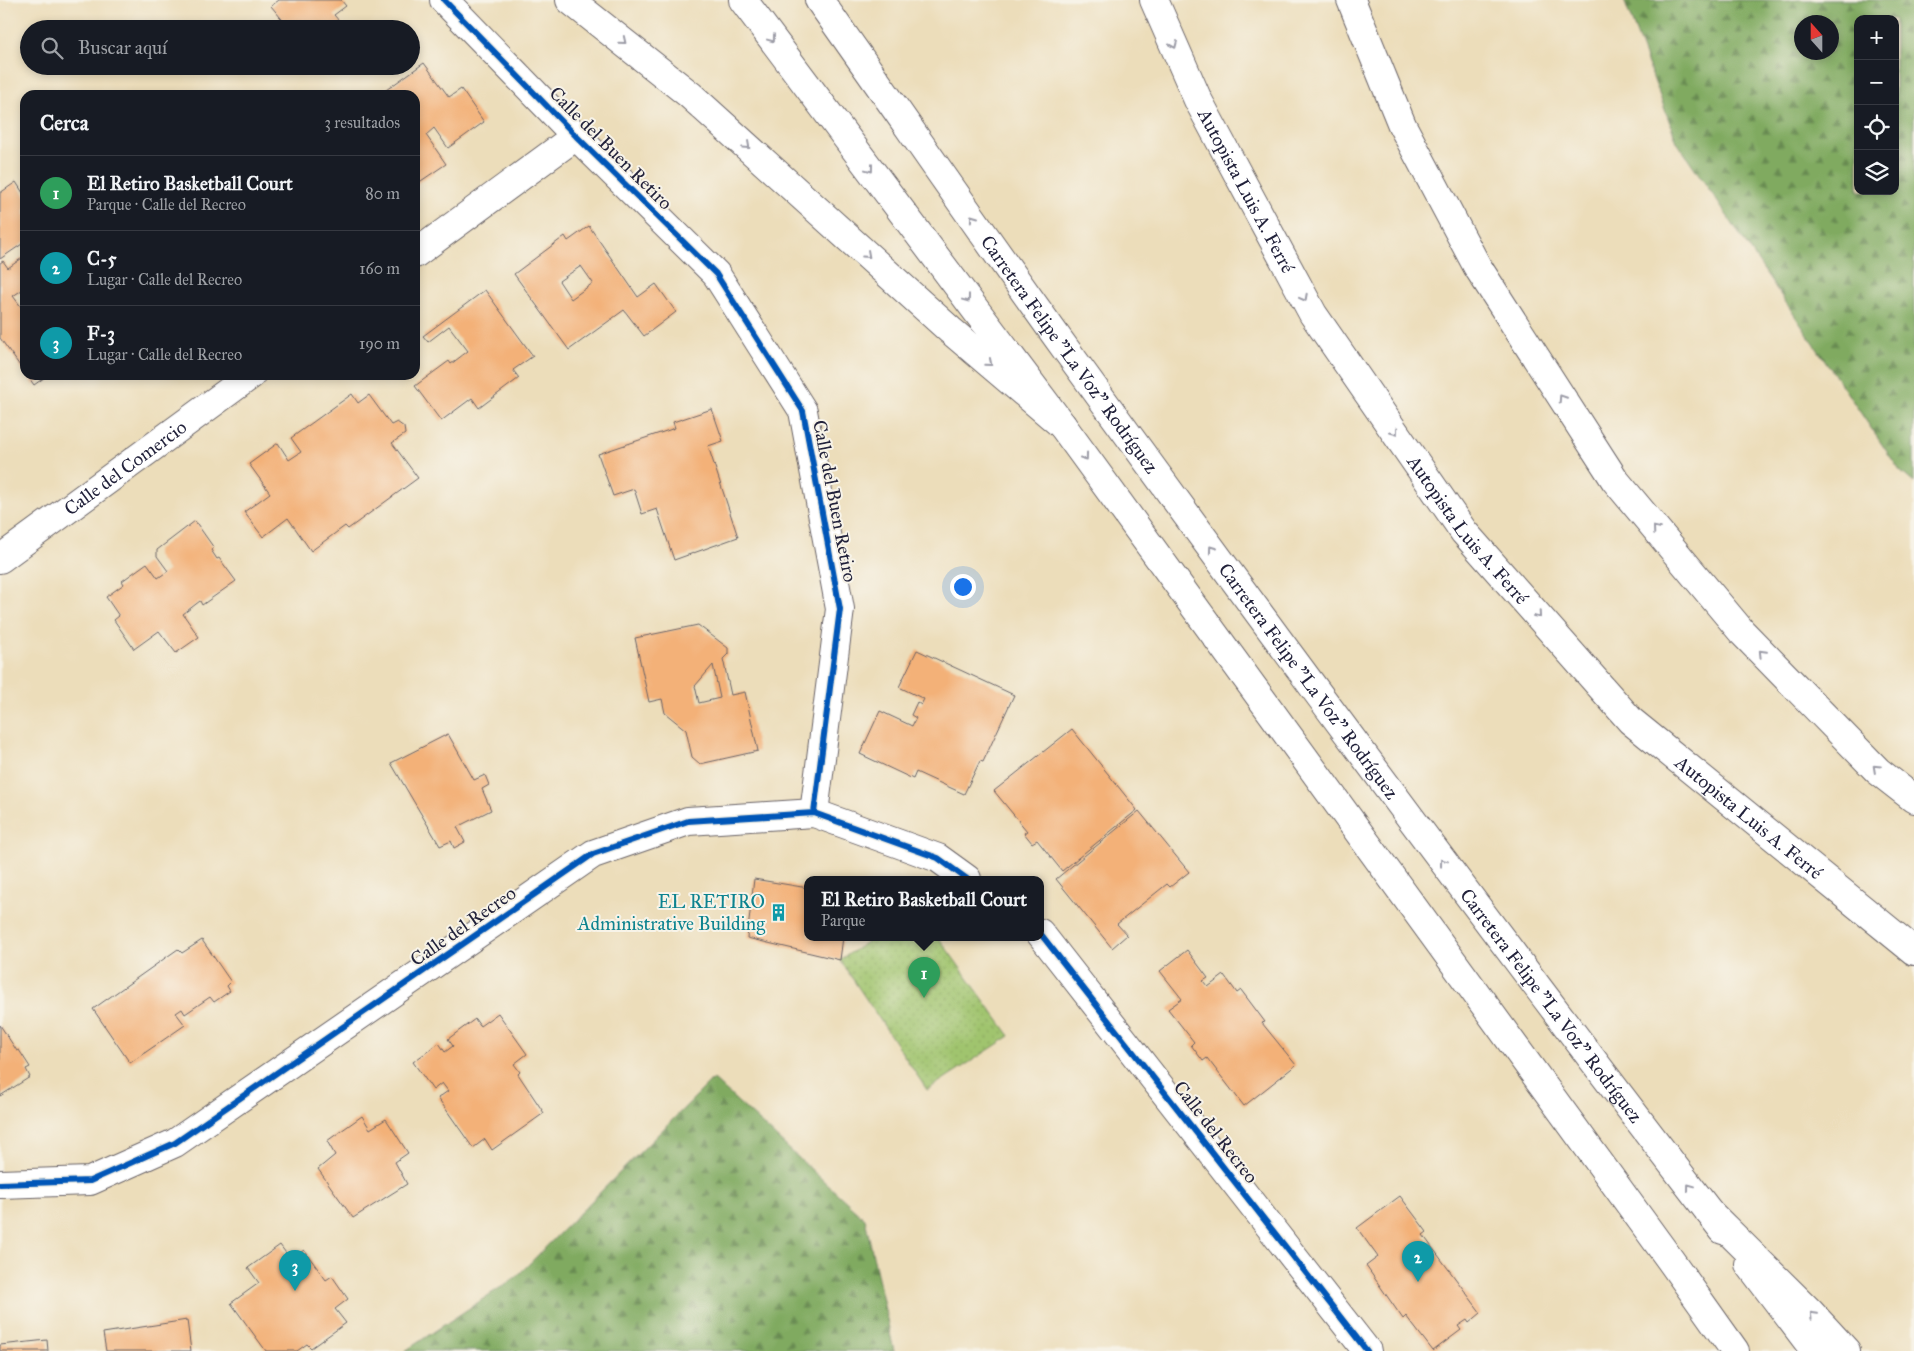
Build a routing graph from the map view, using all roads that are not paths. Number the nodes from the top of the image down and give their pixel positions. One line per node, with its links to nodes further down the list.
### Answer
1 (444, 0): 7 (main road, Calle del Buen Retiro)
2 (743, 0): 10 (main road, one-way to 10)
3 (819, 0): 18 (main road, Carretera Felipe "La Voz" Rodríguez, one-way to 3)
4 (1154, 0): 16 (main road, Autopista Luis A. Ferré, one-way to 16)
5 (1351, 0): 12 (main road, one-way to 5)
6 (577, 5): 10 (main road, one-way to 10)
7 (576, 136): 8 (main road); 13 (main road, Calle del Buen Retiro)
8 (420, 250)
9 (244, 380): 11 (main road, Calle del Comercio)
10 (1062, 425): 20 (main road, one-way to 20)
11 (0, 560)
12 (1914, 799)
13 (814, 813): 14 (main road, Calle del Recreo); 17 (main road, Calle del Recreo)
14 (963, 876)
15 (1044, 938): 19 (main road, Calle del Recreo)
16 (1914, 951)
17 (0, 1184)
18 (1709, 1212): 21 (main road, Carretera Felipe "La Voz" Rodríguez); 22 (main road, one-way to 18)
19 (1367, 1351)
20 (1735, 1351)
21 (1815, 1351)
22 (1846, 1351)

